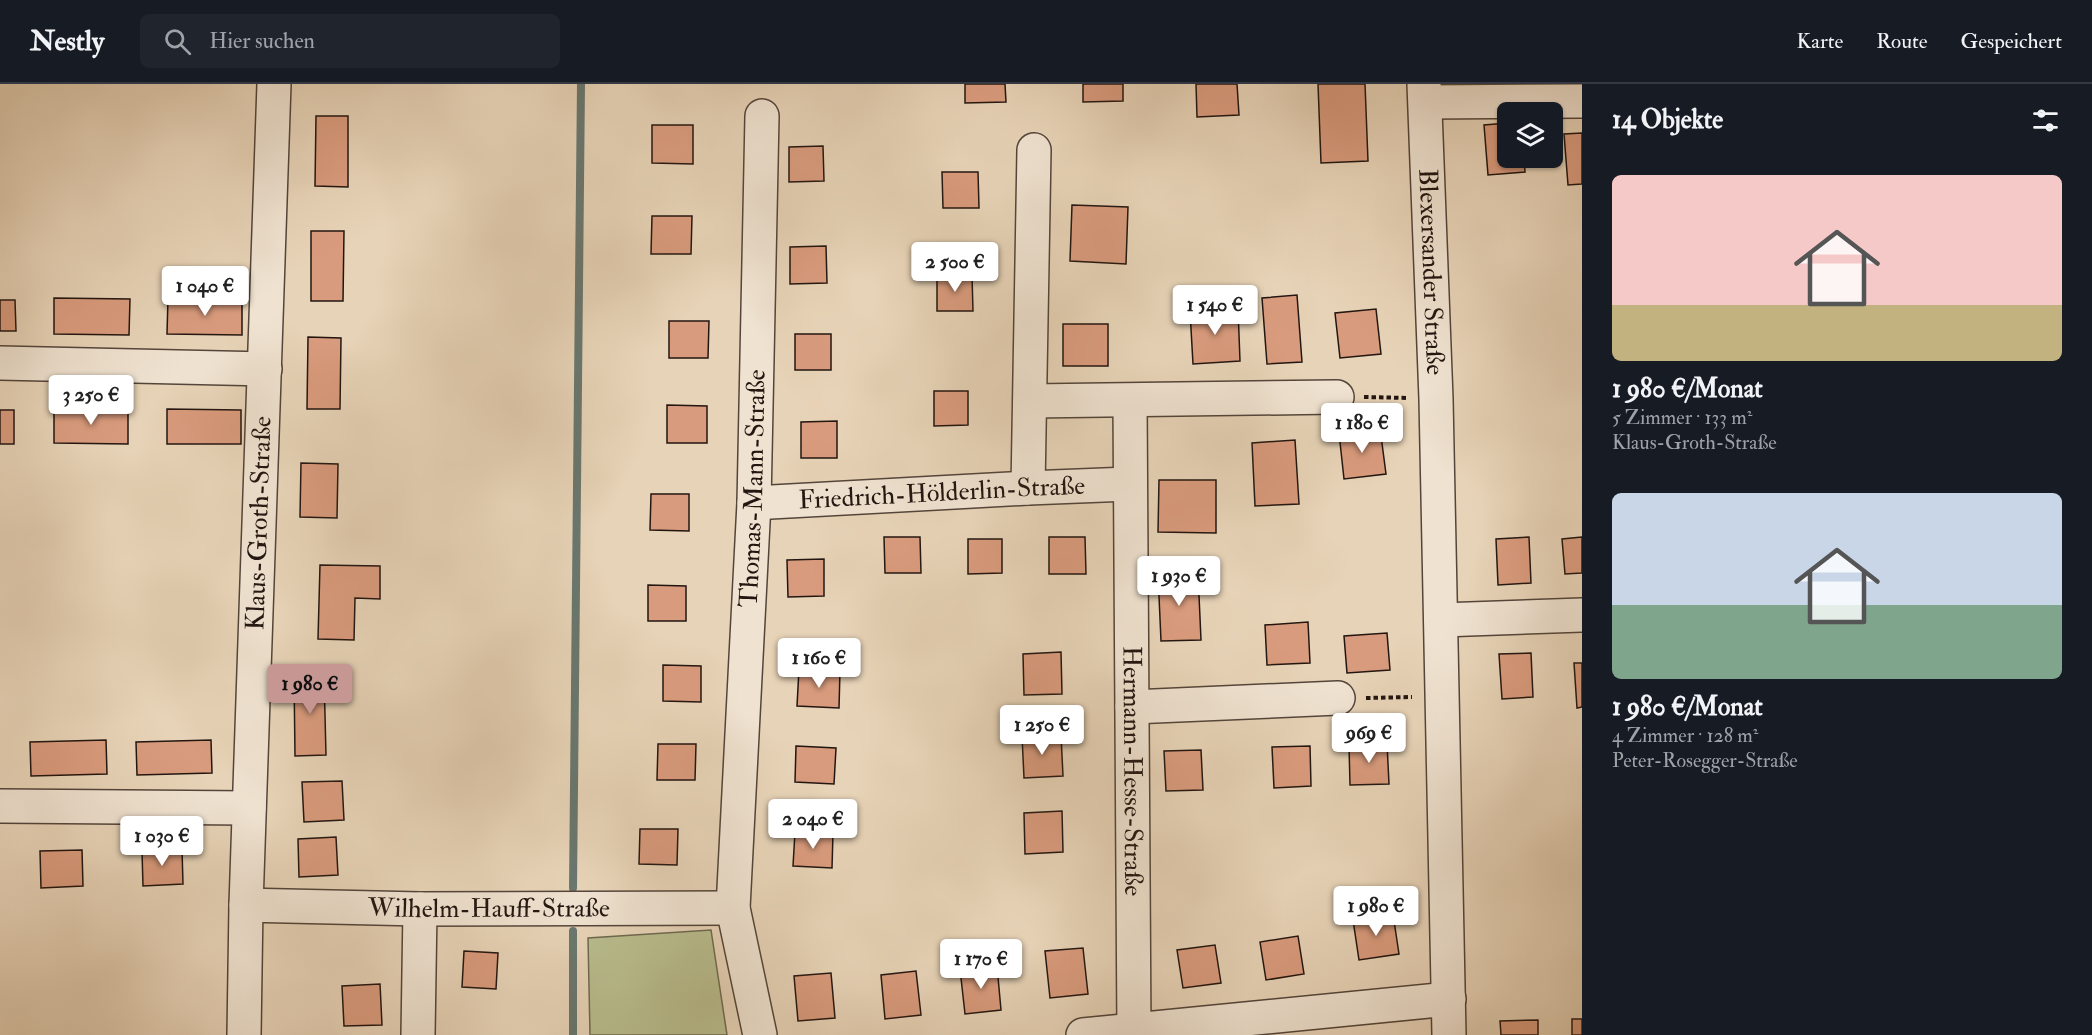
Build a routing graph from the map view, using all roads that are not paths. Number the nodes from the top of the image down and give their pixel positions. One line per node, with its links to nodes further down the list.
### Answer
1 (274, 84): 7 (street, Klaus-Groth-Straße)
2 (1425, 93): 3 (street); 15 (street, Blexersander Straße)
3 (1582, 101)
4 (762, 116): 13 (street, Thomas-Mann-Straße)
5 (1034, 150): 9 (street)
6 (0, 363): 7 (street)
7 (265, 369): 19 (street, Klaus-Groth-Straße)
8 (1337, 397): 10 (street)
9 (1031, 401): 10 (street); 12 (street)
10 (1130, 401): 11 (street, Hermann-Hesse-Straße)
11 (1130, 484): 12 (street, Friedrich-Hölderlin-Straße); 17 (street, Hermann-Hesse-Straße)
12 (1028, 488): 13 (street, Friedrich-Hölderlin-Straße)
13 (754, 503): 21 (street, Thomas-Mann-Straße)
14 (1582, 615): 15 (street)
15 (1441, 620): 23 (street, Blexersander Straße)
16 (1338, 698): 17 (street)
17 (1132, 707): 24 (street, Hermann-Hesse-Straße)
18 (0, 806): 19 (street)
19 (249, 808): 20 (street, Klaus-Groth-Straße)
20 (246, 905): 22 (street, Wilhelm-Hauff-Straße); 25 (street, Klaus-Groth-Straße)
21 (733, 908): 22 (street, Wilhelm-Hauff-Straße); 27 (street, Thomas-Mann-Straße)
22 (420, 909): 26 (street)
23 (1449, 999): 24 (street); 29 (street, Blexersander Straße)
24 (1133, 1032): 28 (street)
25 (244, 1035)
26 (418, 1035)
27 (760, 1035)
28 (1083, 1035)
29 (1449, 1035)

